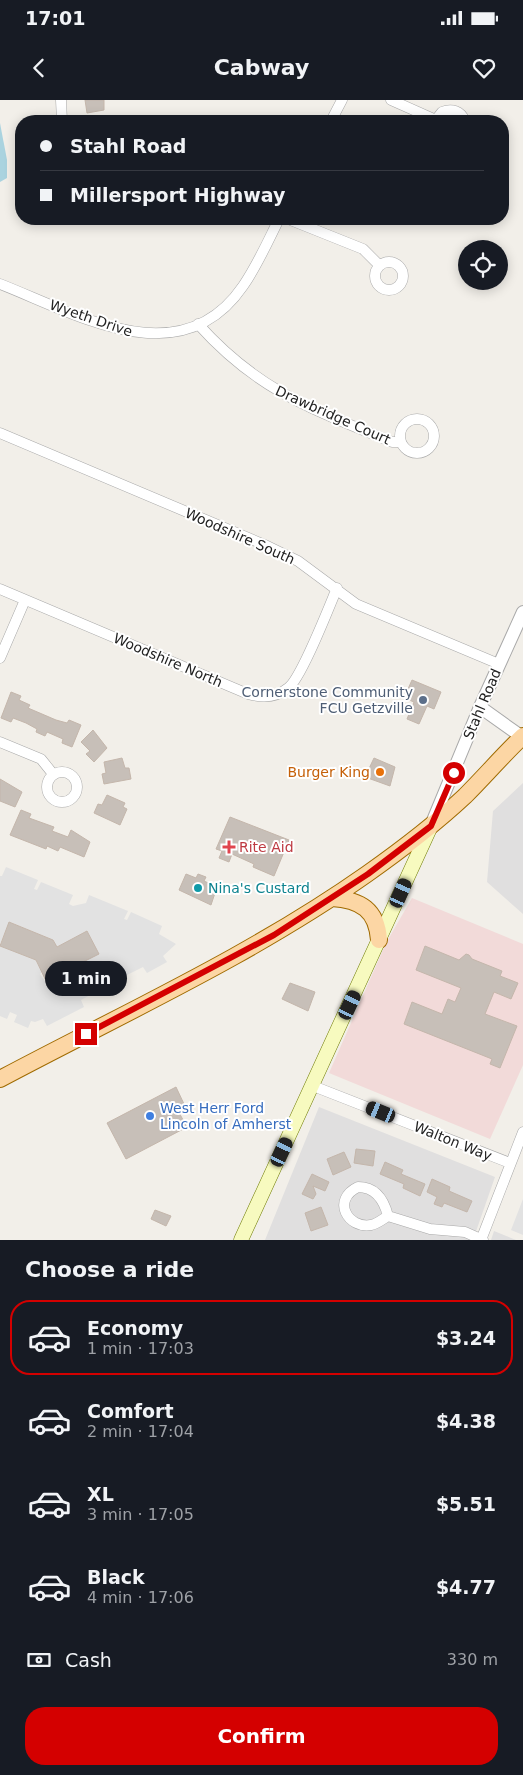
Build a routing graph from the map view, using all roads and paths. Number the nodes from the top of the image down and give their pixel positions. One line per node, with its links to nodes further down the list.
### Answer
1 (61, 100): 4 (street)
2 (342, 100): 5 (street)
3 (391, 100): 6 (street)
4 (62, 115)
5 (334, 115)
6 (424, 115)
7 (439, 115): 8 (street)
8 (462, 115)
9 (276, 225): 13 (street, Wyeth Drive)
10 (303, 225): 11 (street)
11 (379, 265)
12 (0, 284): 13 (street, Wyeth Drive)
13 (198, 324): 15 (street, Drawbridge Court)
14 (0, 433): 16 (street, Woodshire South)
15 (401, 442)
16 (337, 588): 18 (street, Woodshire North); 21 (street, Woodshire South)
17 (0, 590): 18 (street, Woodshire North)
18 (25, 600): 20 (street)
19 (523, 612): 21 (street, Stahl Road)
20 (0, 658)
21 (499, 664): 22 (street, Stahl Road)
22 (480, 706): 23 (street); 26 (street, Stahl Road)
23 (522, 736): 26 (main road)
24 (0, 742): 25 (street)
25 (53, 774)
26 (431, 826): 27 (main road); 28 (main road)
27 (332, 898): 28 (main road); 29 (main road)
28 (379, 940): 30 (main road)
29 (0, 1079)
30 (314, 1086): 32 (street, Walton Way); 34 (main road)
31 (523, 1132): 32 (street)
32 (510, 1163): 35 (street)
33 (388, 1216): 33 (street); 35 (street)
34 (241, 1240)
35 (482, 1240)

